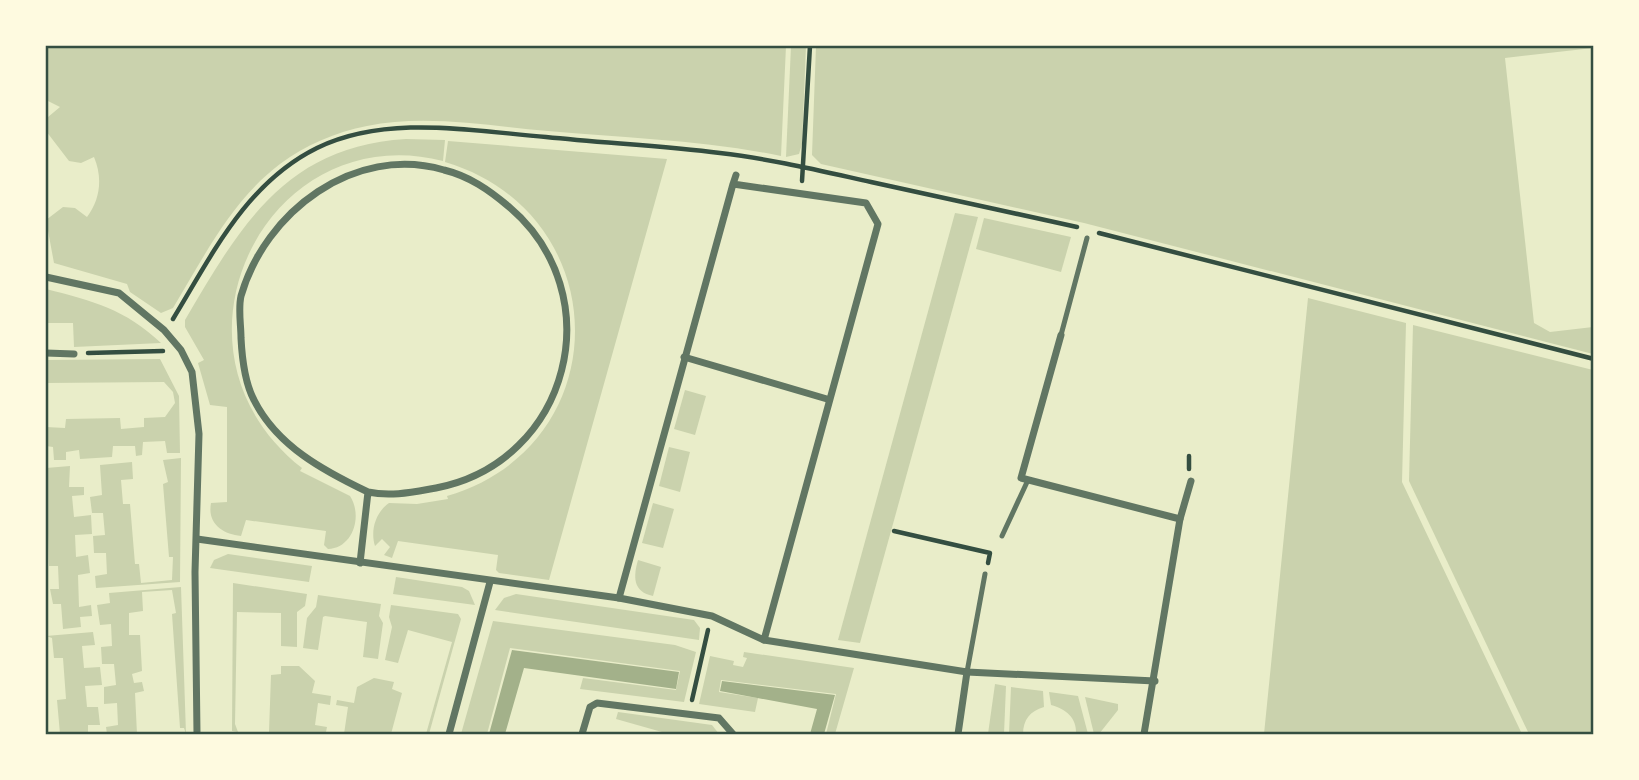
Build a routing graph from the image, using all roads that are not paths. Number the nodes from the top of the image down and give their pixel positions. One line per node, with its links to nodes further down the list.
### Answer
1 (1087, 238): 3 (lane)
2 (46, 277): 13 (street)
3 (1061, 335): 8 (street)
4 (46, 353): 5 (street)
5 (74, 354)
6 (684, 357): 7 (street); 7 (street); 17 (street)
7 (827, 399): 18 (street)
8 (1028, 480): 11 (street); 12 (lane)
9 (1191, 481): 11 (street)
10 (368, 492): 10 (street); 14 (street)
11 (1180, 519): 20 (street)
12 (1002, 536)
13 (197, 539): 14 (street); 21 (street)
14 (360, 563): 16 (street)
15 (985, 574): 19 (lane)
16 (490, 582): 17 (street); 22 (street)
17 (619, 598): 18 (street)
18 (764, 640): 19 (street)
19 (967, 672): 20 (street); 25 (street)
20 (1155, 681): 26 (street)
21 (197, 734)
22 (449, 734)
23 (582, 734): 24 (street)
24 (733, 734)
25 (958, 734)
26 (1144, 734)

